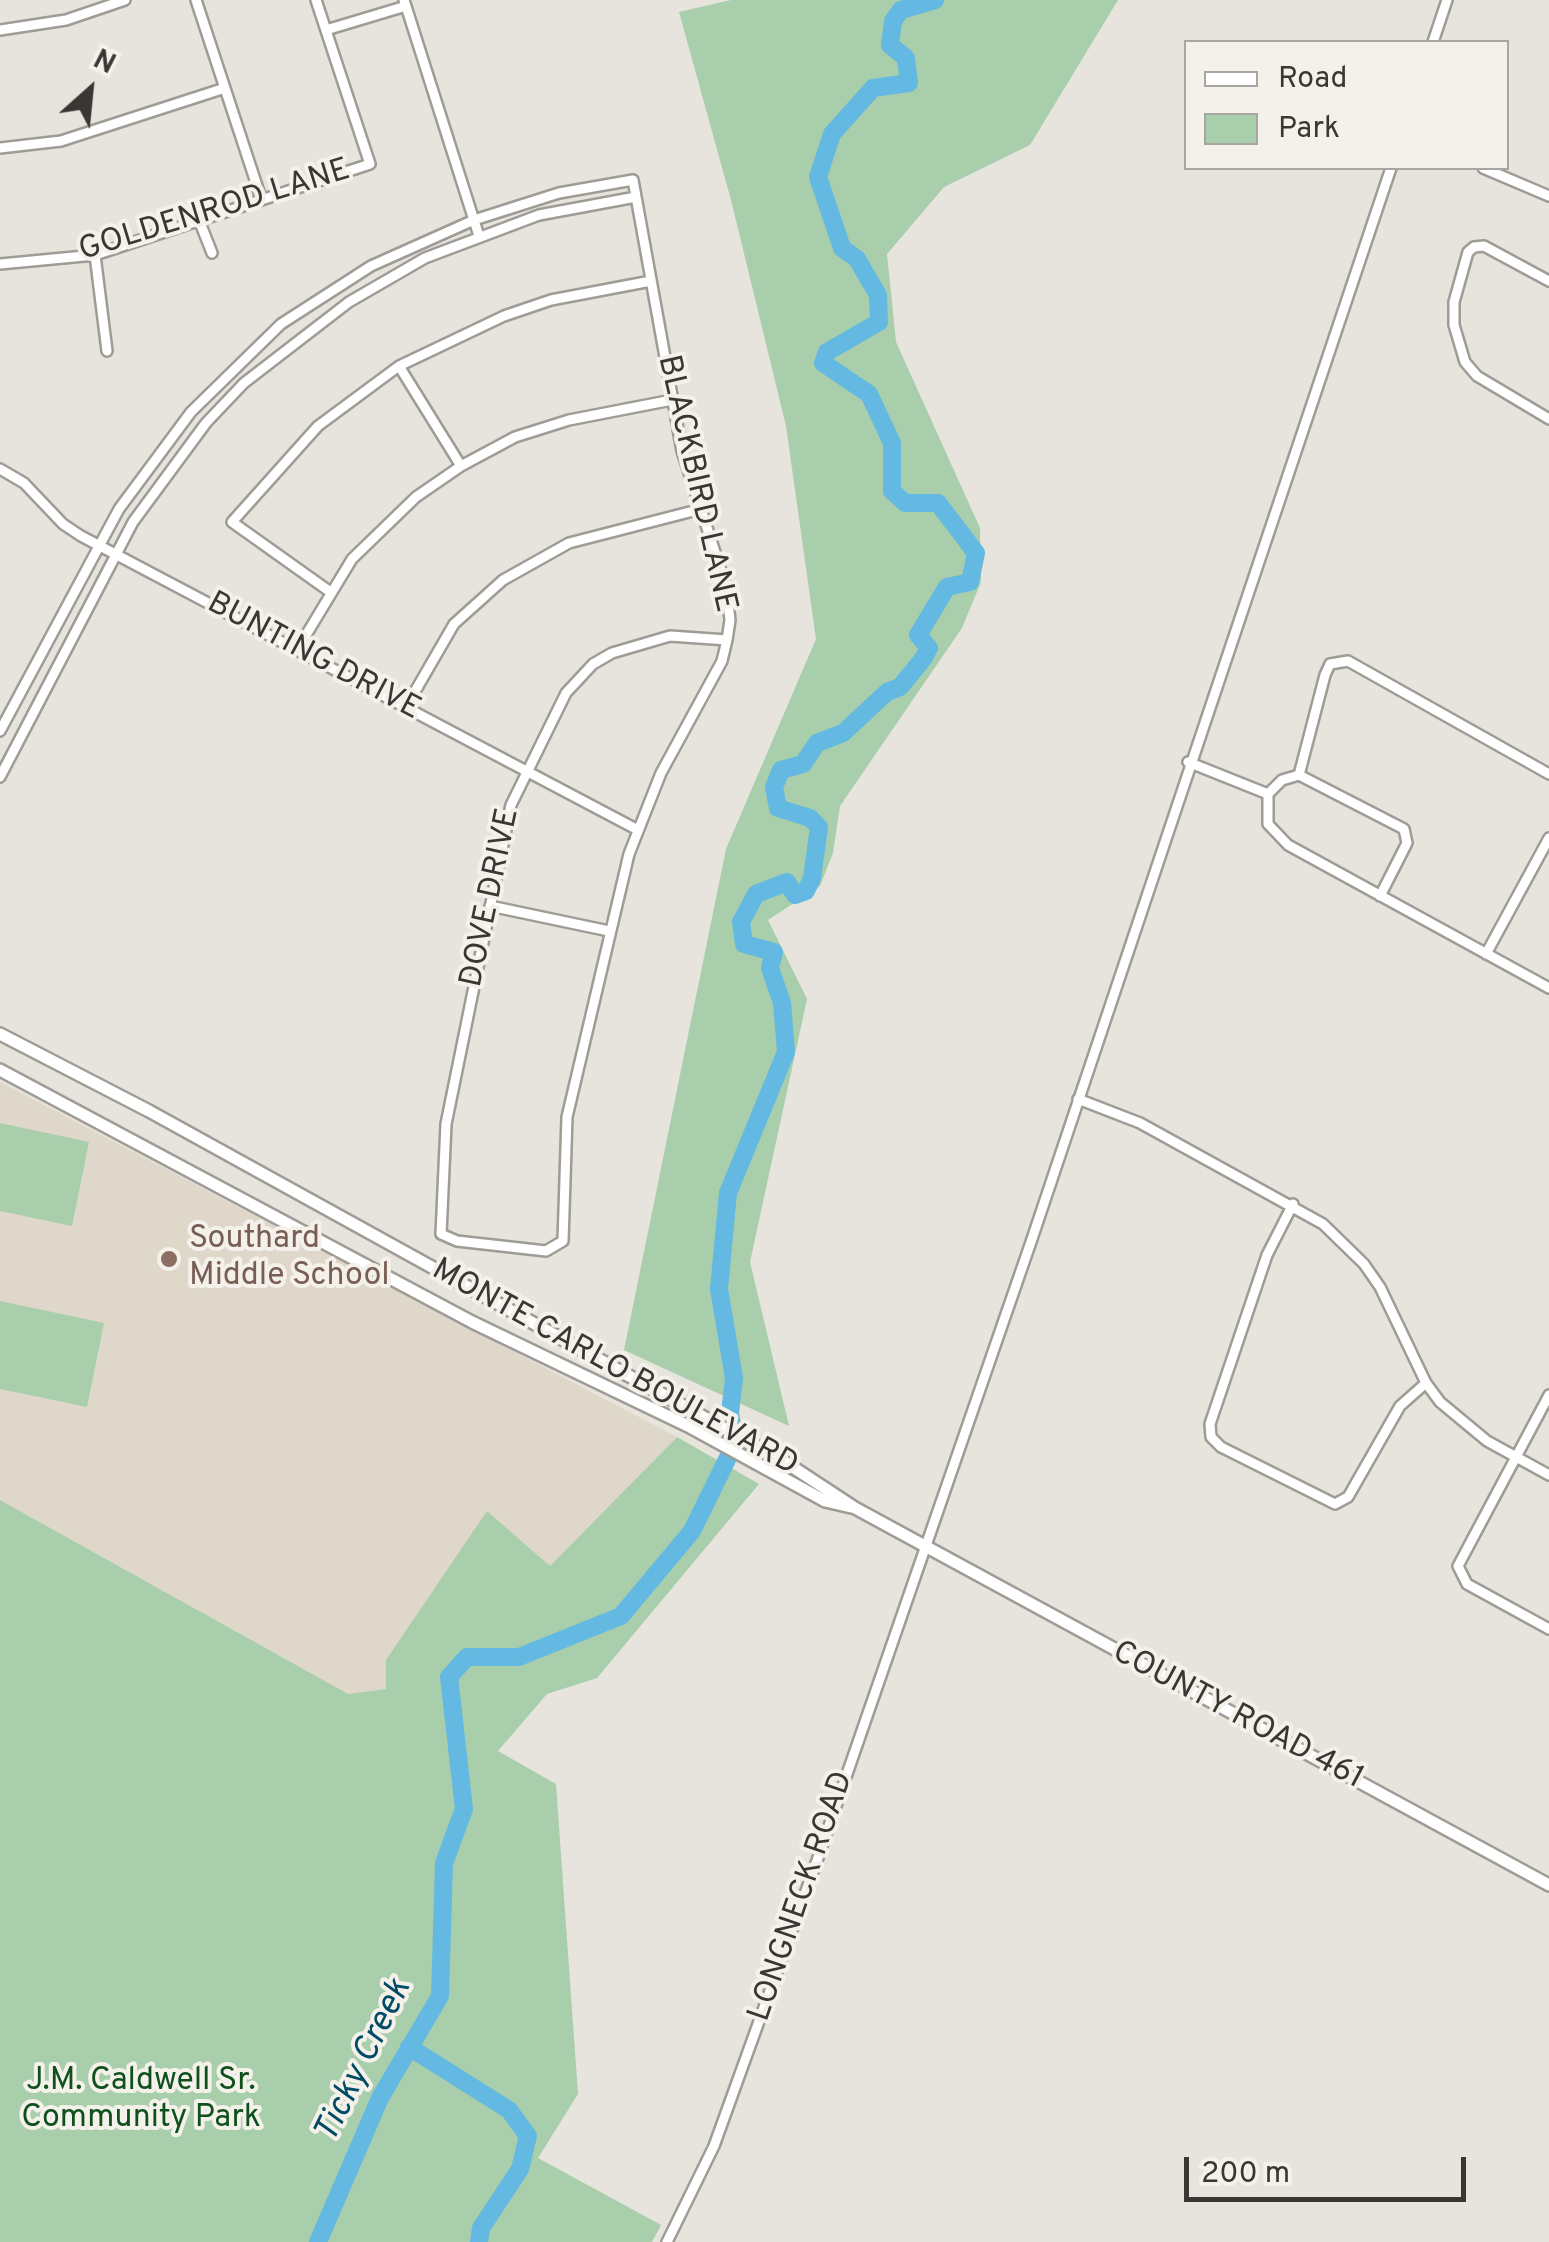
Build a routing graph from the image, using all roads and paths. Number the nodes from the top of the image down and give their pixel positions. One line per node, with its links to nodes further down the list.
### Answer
1 (125, 0): 6 (street)
2 (196, 0): 9 (street)
3 (316, 0): 7 (street)
4 (1447, 0): 8 (street)
5 (405, 3): 7 (street); 17 (street)
6 (0, 30)
7 (326, 30): 15 (street, GOLDENROD LANE)
8 (1434, 40)
9 (225, 88): 10 (street); 15 (street)
10 (0, 148)
11 (1391, 170): 38 (street, LONGNECK ROAD)
12 (1488, 170): 13 (street)
13 (1549, 196)
14 (636, 197): 17 (street, BLACKBIRD LANE); 18 (street); 22 (street, BLACKBIRD LANE)
15 (261, 198): 16 (street, GOLDENROD LANE)
16 (200, 220): 19 (street); 20 (street, GOLDENROD LANE)
17 (474, 220): 18 (street); 31 (street)
18 (479, 236): 32 (street)
19 (212, 253)
20 (95, 255): 21 (street, GOLDENROD LANE); 24 (street)
21 (0, 264)
22 (650, 281): 25 (street); 26 (street, BLACKBIRD LANE)
23 (1549, 281): 27 (street)
24 (107, 351)
25 (399, 366): 28 (street); 33 (street)
26 (672, 400): 28 (street); 30 (street, BLACKBIRD LANE)
27 (1549, 420)
28 (460, 466): 33 (street)
29 (0, 469): 31 (street, BUNTING DRIVE)
30 (701, 509): 34 (street, BLACKBIRD LANE); 36 (street)
31 (98, 544): 32 (street, BUNTING DRIVE); 37 (street)
32 (115, 554): 35 (street, BUNTING DRIVE); 42 (street)
33 (329, 591): 35 (street)
34 (727, 640): 39 (street, DOVE DRIVE); 44 (street, BLACKBIRD LANE)
35 (297, 650): 36 (street, BUNTING DRIVE)
36 (406, 707): 39 (street, BUNTING DRIVE)
37 (0, 732)
38 (1188, 762): 43 (street); 53 (street, LONGNECK ROAD)
39 (526, 771): 44 (street, BUNTING DRIVE); 47 (street, DOVE DRIVE)
40 (1549, 774): 41 (street)
41 (1300, 775): 43 (street); 46 (street)
42 (0, 778)
43 (1268, 794): 46 (street)
44 (638, 830): 48 (street, BLACKBIRD LANE)
45 (1549, 838): 49 (street)
46 (1380, 896): 49 (street)
47 (490, 906): 48 (street); 55 (street, DOVE DRIVE)
48 (609, 930): 55 (street, BLACKBIRD LANE)
49 (1486, 954): 50 (street)
50 (1549, 988)
51 (0, 1034): 60 (main road, MONTE CARLO BOULEVARD)
52 (0, 1070): 60 (main road, MONTE CARLO BOULEVARD)
53 (1078, 1099): 54 (street); 61 (street, LONGNECK ROAD)
54 (1292, 1204): 56 (street); 56 (street)
55 (563, 1240)
56 (1426, 1383): 58 (street)
57 (1549, 1395): 58 (street)
58 (1515, 1456): 59 (street); 62 (street)
59 (1549, 1474)
60 (855, 1508): 61 (main road, MONTE CARLO BOULEVARD)
61 (926, 1546): 63 (main road, COUNTY ROAD 461); 64 (street, LONGNECK ROAD)
62 (1549, 1629)
63 (1549, 1886)
64 (667, 2242)

